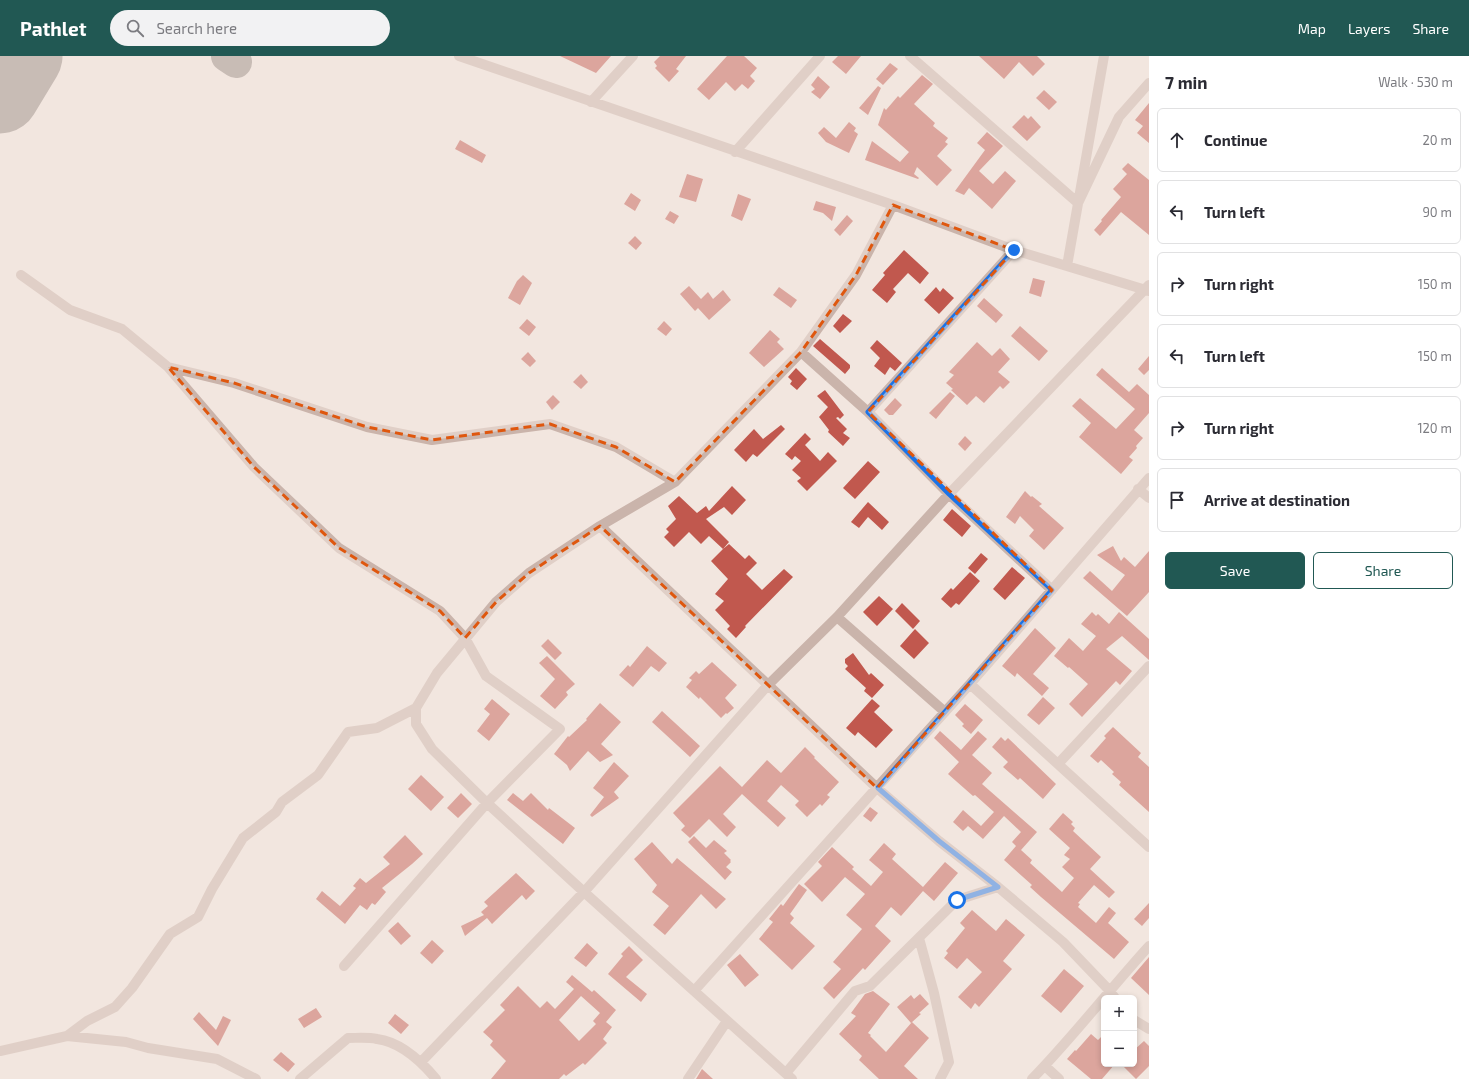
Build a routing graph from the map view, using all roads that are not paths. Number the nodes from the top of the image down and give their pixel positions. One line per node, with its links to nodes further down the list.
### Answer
1 (459, 56): 7 (street)
2 (633, 56): 7 (street)
3 (820, 56): 8 (street)
4 (910, 56): 9 (street)
5 (1104, 56): 9 (street)
6 (1149, 82): 9 (street)
7 (591, 102): 8 (street)
8 (735, 152): 10 (street)
9 (1078, 204): 12 (street)
10 (893, 205): 11 (street); 15 (street)
11 (1014, 250): 12 (street); 17 (street)
12 (1067, 266): 14 (street)
13 (21, 275): 16 (street)
14 (1148, 290): 21 (street)
15 (801, 352): 17 (street); 19 (street)
16 (168, 367): 19 (street); 26 (street)
17 (868, 412): 21 (street)
18 (1149, 478): 20 (street)
19 (675, 482): 23 (street)
20 (1138, 489): 22 (street); 24 (street)
21 (949, 494): 24 (street); 25 (street)
22 (1149, 498)
23 (600, 526): 26 (street); 29 (street)
24 (1052, 590): 28 (street)
25 (837, 617): 29 (street); 31 (street)
26 (465, 638): 30 (street); 34 (street)
27 (1149, 666): 32 (street)
28 (970, 684): 31 (street); 32 (street)
29 (768, 685): 33 (street); 37 (street)
30 (416, 708): 34 (street); 46 (street)
31 (945, 712): 33 (street)
32 (1058, 764): 35 (street)
33 (878, 788): 36 (street); 41 (street)
34 (487, 803): 37 (street); 40 (street)
35 (1149, 847)
36 (998, 887): 38 (street); 42 (street)
37 (584, 892): 41 (street); 48 (street)
38 (919, 938): 50 (street); 55 (street)
39 (1149, 946): 42 (street)
40 (344, 966)
41 (694, 991): 43 (street)
42 (1112, 994): 49 (street)
43 (727, 1021): 50 (street); 54 (street)
44 (1137, 1022): 45 (street)
45 (1149, 1029)
46 (68, 1036): 47 (street); 51 (street)
47 (0, 1051)
48 (421, 1062): 52 (street); 53 (street)
49 (1045, 1066): 56 (street); 57 (street)
50 (789, 1076)
51 (256, 1079)
52 (300, 1079)
53 (436, 1079)
54 (688, 1079)
55 (940, 1079)
56 (1032, 1079)
57 (1059, 1079)

